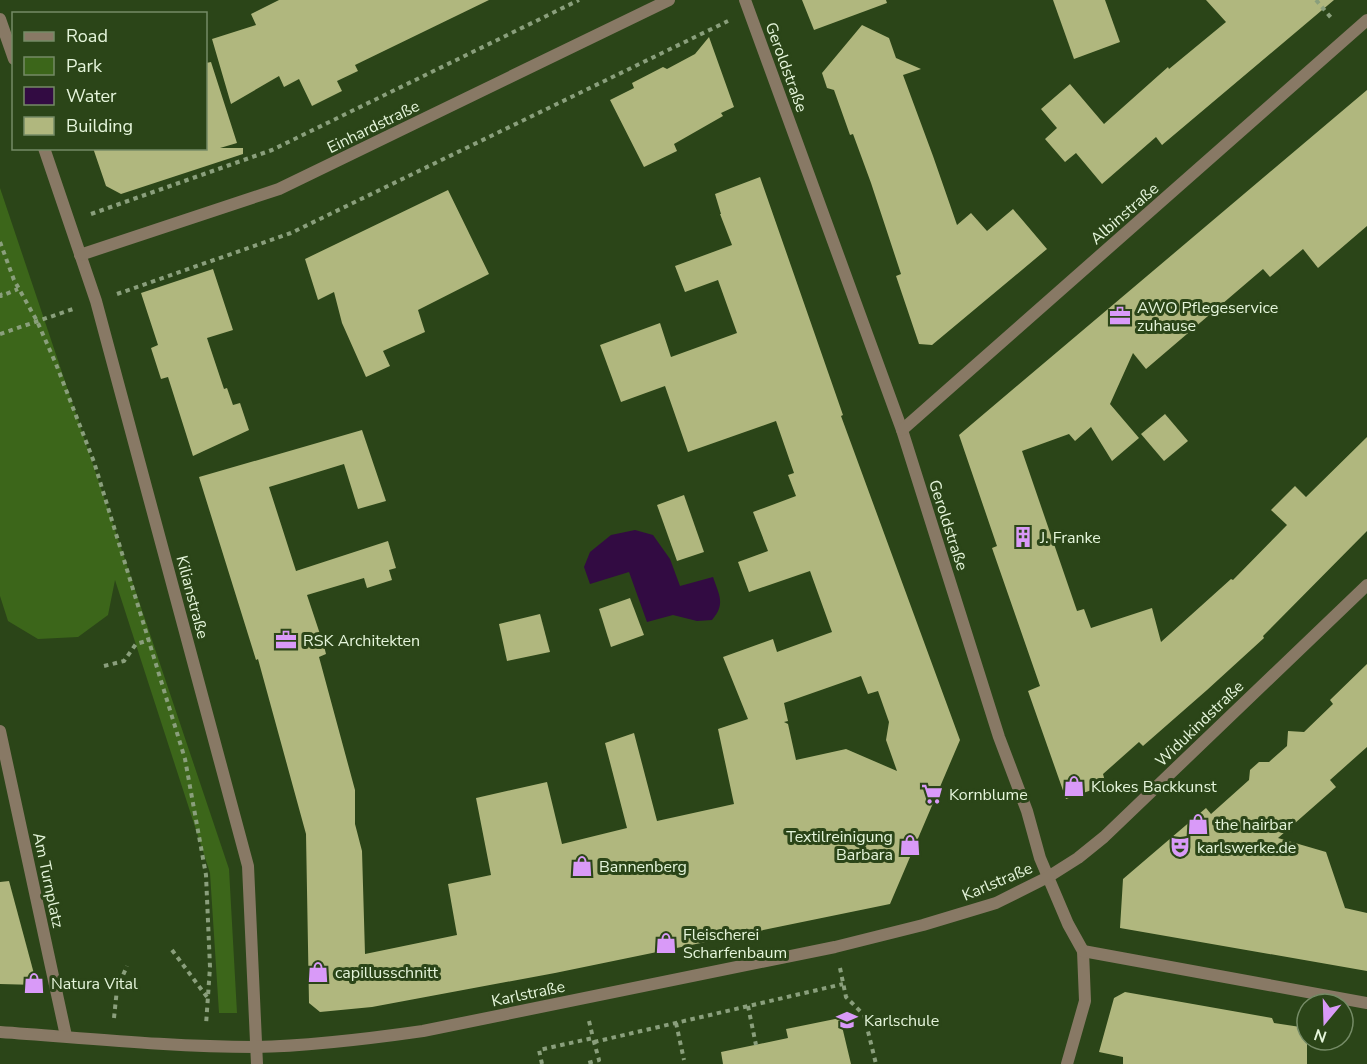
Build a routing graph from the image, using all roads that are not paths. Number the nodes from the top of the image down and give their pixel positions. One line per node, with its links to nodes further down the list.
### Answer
1 (669, 0): 7 (street, Einhardstraße)
2 (745, 0): 8 (street, Geroldstraße)
3 (0, 19): 5 (street)
4 (1365, 25): 8 (street, Albinstraße)
5 (12, 53)
6 (45, 150): 7 (street, Kilianstraße)
7 (80, 255): 16 (street, Kilianstraße)
8 (902, 430): 11 (street, Geroldstraße)
9 (1367, 585): 11 (street, Widukindstraße)
10 (1, 734): 15 (street, Am Turnplatz)
11 (1048, 877): 12 (street, Geroldstraße); 16 (street, Karlstraße)
12 (1083, 951): 13 (street); 18 (street, Geroldstraße)
13 (1367, 1003)
14 (0, 1032): 15 (street, Karlstraße)
15 (66, 1036): 16 (street, Karlstraße)
16 (257, 1047): 17 (street, Kilianstraße)
17 (257, 1064)
18 (1067, 1064)

